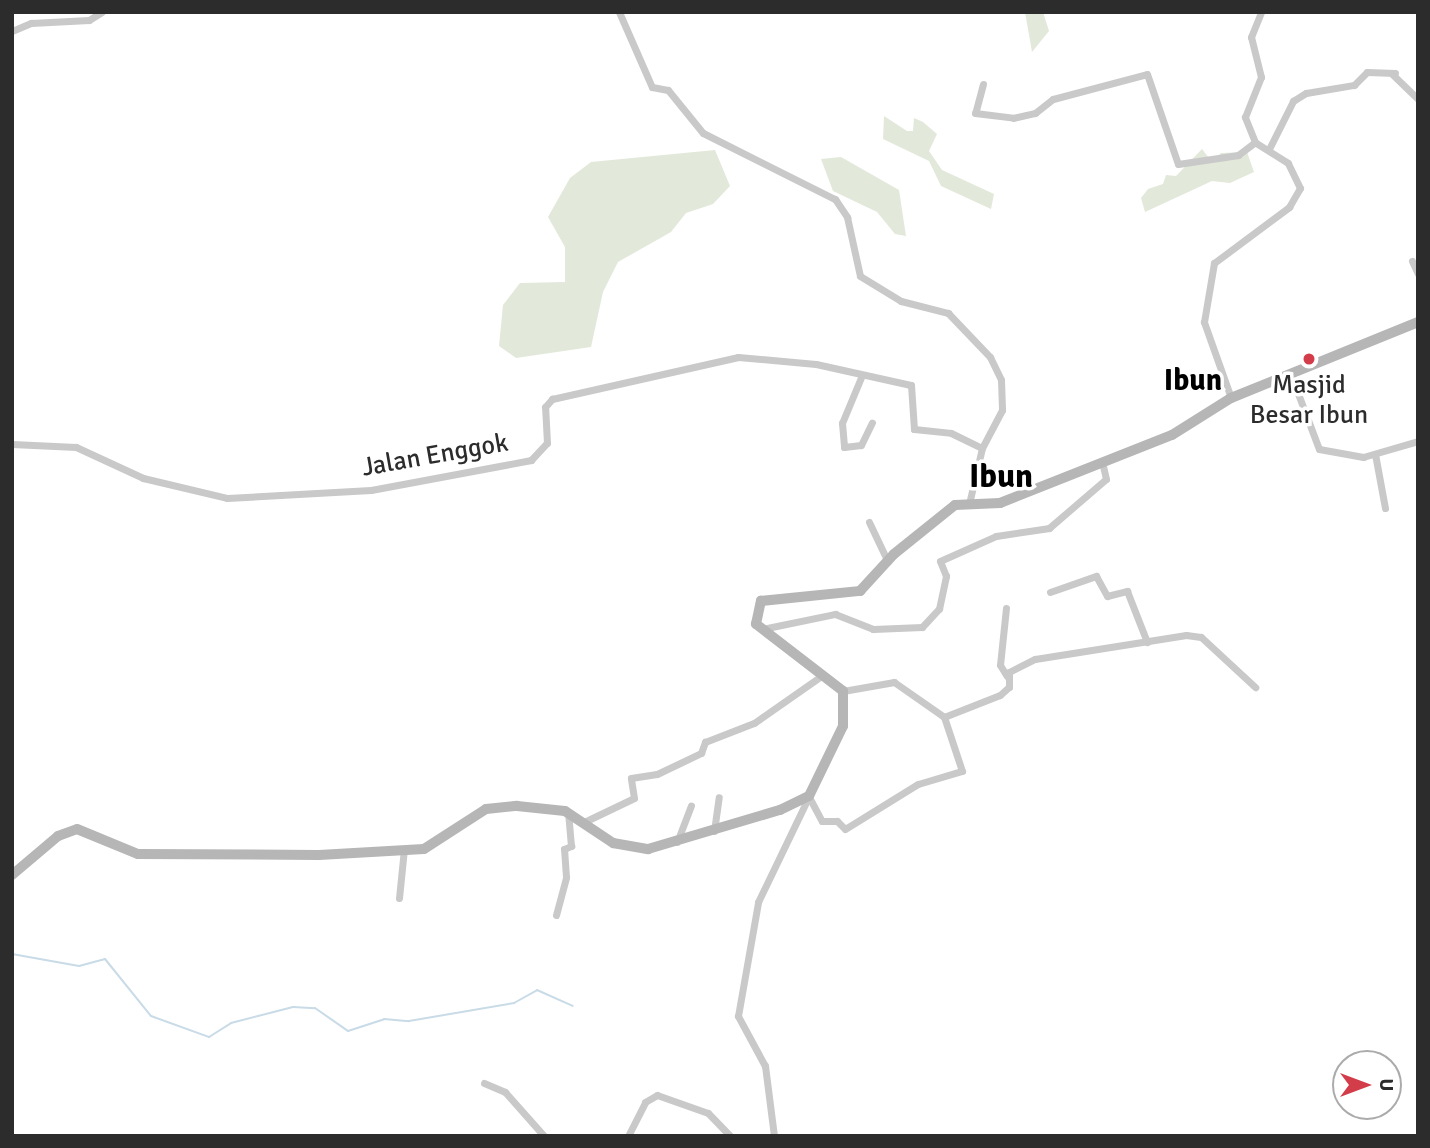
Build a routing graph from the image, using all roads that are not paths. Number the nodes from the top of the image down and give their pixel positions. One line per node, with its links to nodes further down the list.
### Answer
1 (102, 12): 4 (street)
2 (619, 12): 18 (street)
3 (1261, 12): 7 (street)
4 (12, 31)
5 (983, 84): 7 (street)
6 (1418, 99): 8 (street)
7 (1255, 142): 8 (street)
8 (1269, 149): 14 (street)
9 (1412, 261): 10 (street)
10 (1418, 274)
11 (1418, 322): 12 (main road)
12 (1291, 375): 14 (main road); 19 (street)
13 (862, 376): 15 (street); 17 (street, Jalan Enggok); 18 (street, Jalan Enggok)
14 (1231, 398): 20 (main road)
15 (872, 422)
16 (1418, 441): 19 (street)
17 (12, 443)
18 (982, 448): 21 (street)
19 (1375, 454): 22 (street)
20 (1101, 459): 21 (main road); 27 (street)
21 (969, 504): 24 (main road)
22 (1385, 508)
23 (869, 522): 24 (street)
24 (888, 562): 27 (main road)
25 (1051, 592): 28 (street)
26 (1006, 608): 29 (street)
27 (762, 629): 30 (main road)
28 (1147, 642): 29 (street); 31 (street)
29 (1007, 676): 33 (street)
30 (820, 677): 32 (main road); 38 (street)
31 (1255, 687)
32 (843, 691): 33 (street); 34 (main road)
33 (944, 717): 34 (street)
34 (809, 796): 39 (main road); 49 (street)
35 (719, 797): 39 (street)
36 (691, 806): 40 (street)
37 (568, 812): 38 (main road); 41 (main road); 44 (street)
38 (584, 822): 40 (main road)
39 (714, 831): 40 (main road)
40 (677, 844)
41 (404, 849): 42 (main road); 43 (street)
42 (12, 875)
43 (399, 898)
44 (556, 915)
45 (484, 1083): 46 (street)
46 (541, 1135)
47 (628, 1136): 48 (street)
48 (730, 1136)
49 (774, 1136)

